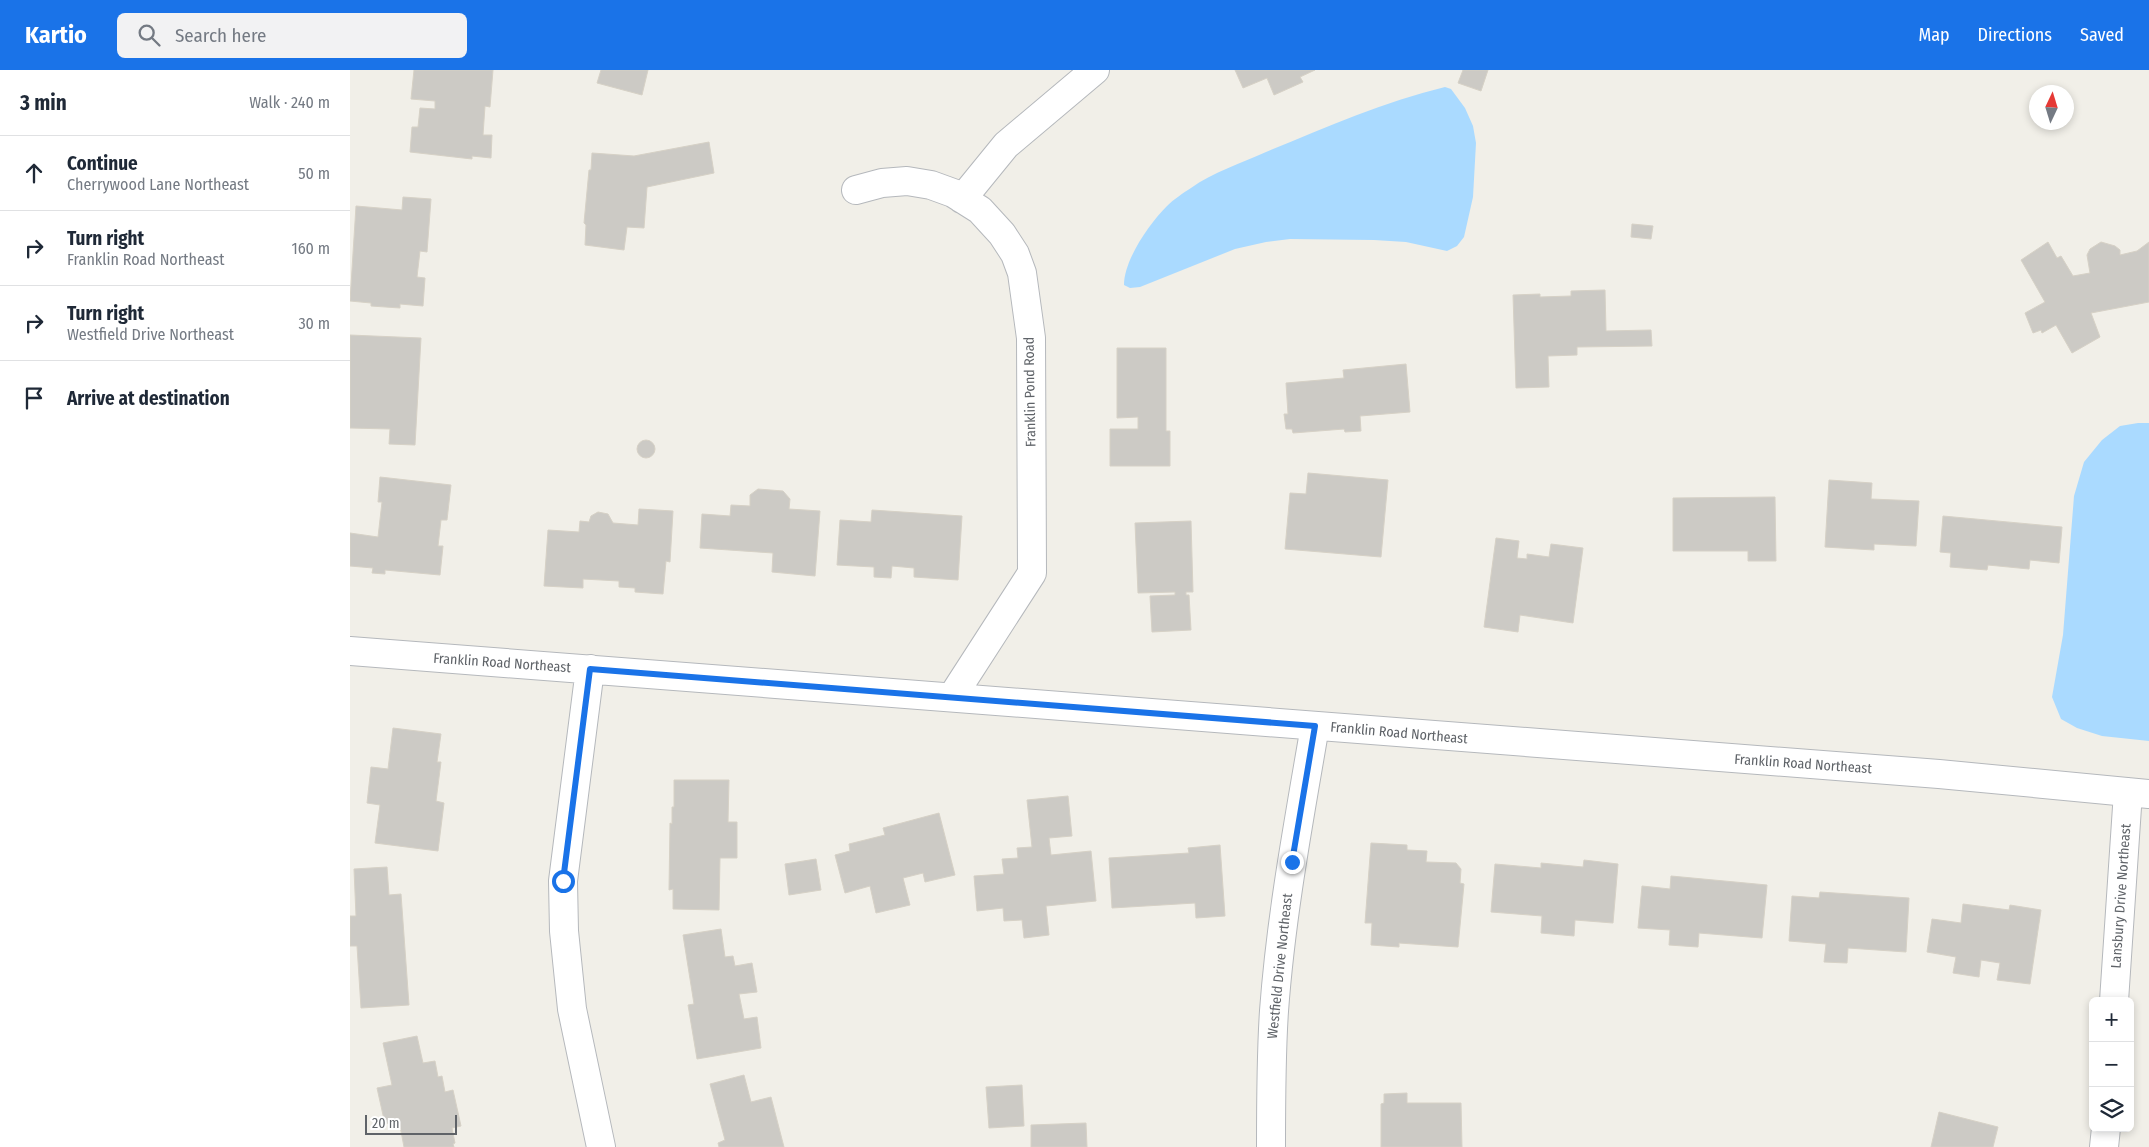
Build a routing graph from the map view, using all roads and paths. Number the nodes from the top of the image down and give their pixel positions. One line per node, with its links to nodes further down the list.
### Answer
1 (1095, 70): 3 (street)
2 (856, 190): 3 (street, Franklin Pond Road)
3 (962, 199): 6 (street, Franklin Pond Road)
4 (350, 651): 5 (street, Franklin Road Northeast)
5 (590, 669): 6 (street, Franklin Road Northeast); 11 (street)
6 (952, 697): 7 (street, Franklin Road Northeast)
7 (1315, 726): 8 (street, Franklin Road Northeast); 12 (street, Westfield Drive Northeast)
8 (2138, 793): 9 (street, Lansbury Drive Northeast)
9 (2114, 997)
10 (2106, 1132): 13 (street)
11 (601, 1147)
12 (1271, 1147)
13 (2104, 1147)

